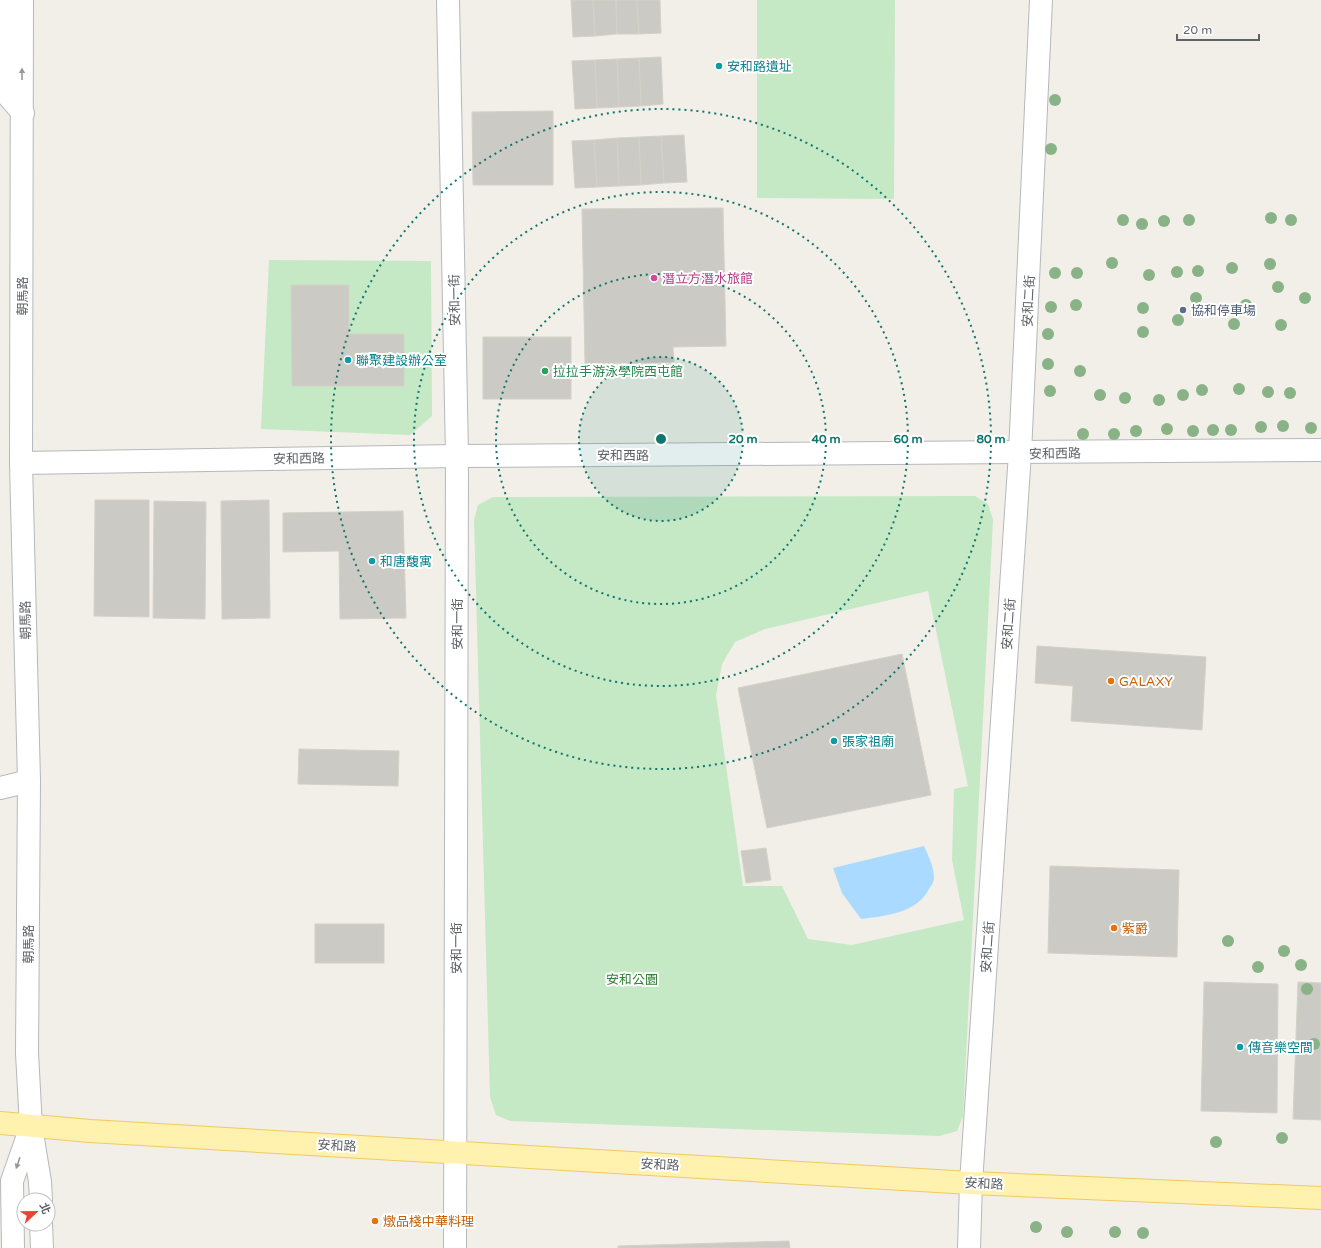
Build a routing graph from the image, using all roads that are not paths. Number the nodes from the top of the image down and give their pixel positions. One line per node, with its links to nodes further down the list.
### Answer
1 (4, 0): 5 (street)
2 (22, 0): 5 (street, 朝馬路, one-way to 2)
3 (448, 0): 8 (street, 安和一街)
4 (1041, 0): 7 (street, 安和二街)
5 (23, 113): 9 (street, 朝馬路)
6 (1321, 450): 7 (street, 安和西路)
7 (1020, 453): 8 (street, 安和西路); 15 (street, 安和二街)
8 (457, 456): 9 (street, 安和西路); 14 (street, 安和一街)
9 (21, 463): 10 (street, 朝馬路)
10 (29, 781): 11 (street); 13 (street, 朝馬路)
11 (0, 788)
12 (0, 1124): 13 (main road, 安和路)
13 (31, 1127): 14 (main road, 安和路); 16 (street, 朝馬路); 19 (street, 朝馬路, one-way to 19)
14 (456, 1152): 15 (main road, 安和路); 21 (street, 安和一街)
15 (971, 1183): 17 (main road, 安和路); 22 (street, 安和二街)
16 (41, 1192)
17 (1321, 1198)
18 (41, 1232): 20 (street)
19 (13, 1248)
20 (42, 1248)
21 (455, 1248)
22 (969, 1248)

